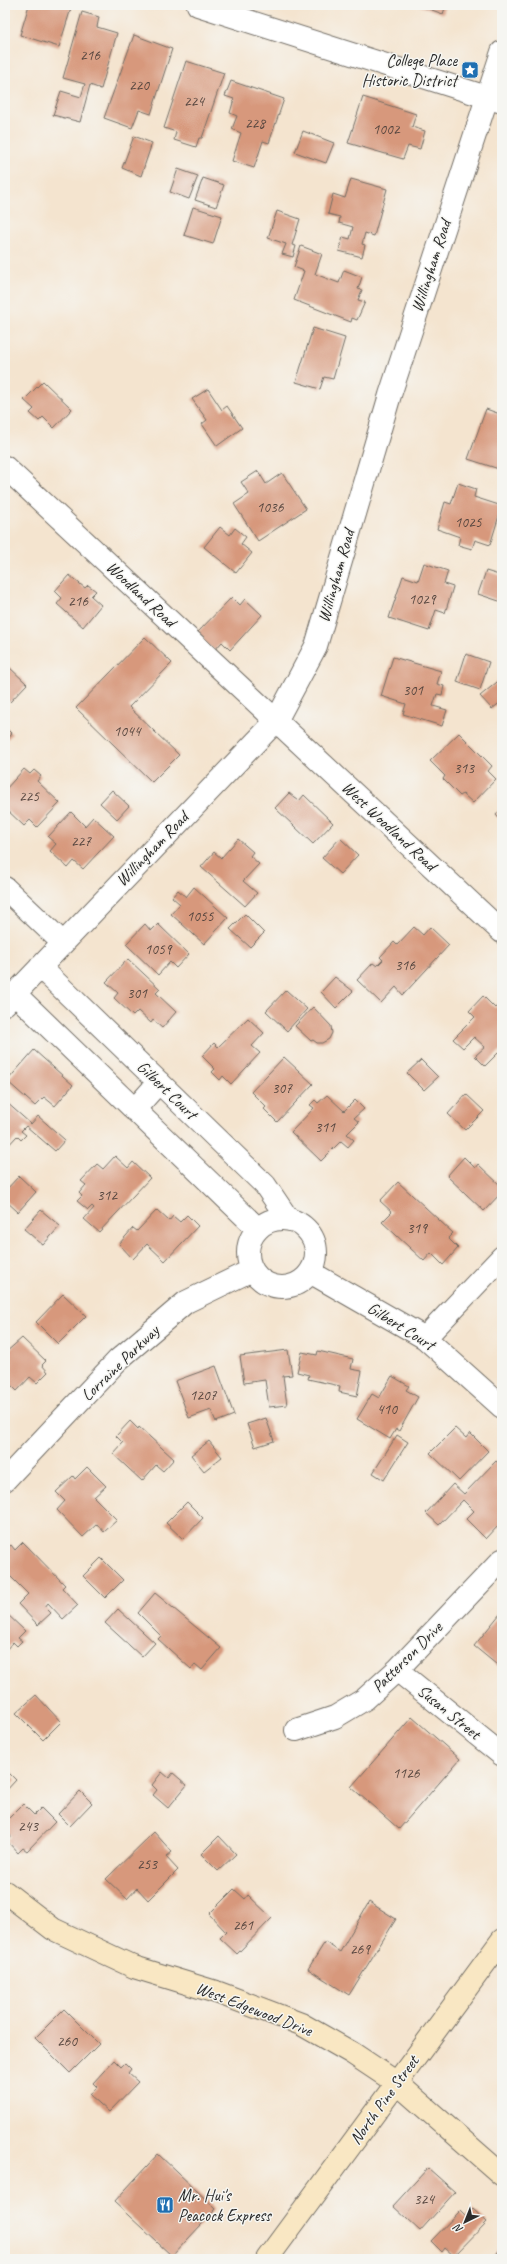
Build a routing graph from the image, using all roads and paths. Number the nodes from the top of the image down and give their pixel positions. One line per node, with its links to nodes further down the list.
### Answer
1 (198, 5): 3 (street)
2 (502, 52): 3 (street, Willingham Road)
3 (495, 100): 5 (street, Willingham Road)
4 (5, 467): 5 (street, Woodland Road)
5 (276, 721): 7 (street, West Woodland Road); 8 (street, Willingham Road)
6 (5, 888): 8 (street)
7 (502, 932)
8 (63, 943): 9 (street, Willingham Road)
9 (40, 968): 10 (street, Willingham Road); 11 (street, Gilbert Court)
10 (10, 999): 12 (street)
11 (159, 1082): 12 (street); 13 (street, Gilbert Court)
12 (134, 1110): 14 (street)
13 (288, 1219): 14 (street); 17 (street)
14 (258, 1229): 16 (street)
15 (502, 1257): 18 (street)
16 (252, 1270): 17 (street); 20 (street, Lorraine Parkway)
17 (310, 1272): 18 (street, Gilbert Court)
18 (425, 1338): 19 (street, Gilbert Court)
19 (502, 1407)
20 (5, 1480)
21 (502, 1560): 22 (street, Patterson Drive)
22 (397, 1670): 23 (street, Patterson Drive); 24 (street, Susan Street)
23 (296, 1730)
24 (502, 1755)
25 (5, 1892): 27 (street, West Edgewood Drive)
26 (502, 1940): 27 (street, North Pine Street)
27 (397, 2083): 28 (street, West Edgewood Drive); 29 (street, North Pine Street)
28 (502, 2175)
29 (267, 2259)

